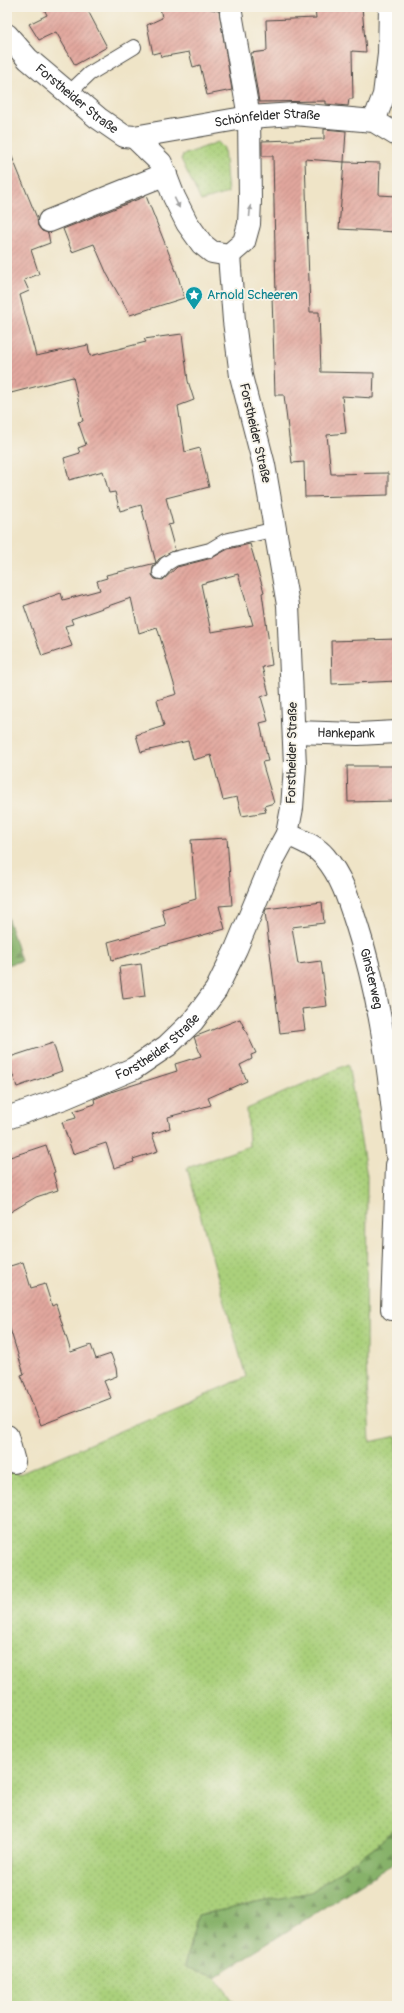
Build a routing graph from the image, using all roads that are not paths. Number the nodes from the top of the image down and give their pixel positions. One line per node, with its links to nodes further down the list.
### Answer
1 (390, 7): 7 (street)
2 (231, 13): 6 (street)
3 (7, 34): 5 (street, Forstheider Straße)
4 (134, 47): 5 (lane)
5 (69, 93): 9 (street, Forstheider Straße)
6 (248, 118): 7 (street, Schönfelder Straße); 9 (street, Schönfelder Straße); 12 (street, one-way to 6)
7 (374, 121): 8 (street, Schönfelder Straße)
8 (397, 134)
9 (134, 137): 10 (street, Forstheider Straße)
10 (166, 174): 11 (street); 12 (street, Forstheider Straße, one-way to 12)
11 (49, 221)
12 (229, 255): 13 (street, Forstheider Straße)
13 (276, 529): 14 (lane); 15 (street, Forstheider Straße)
14 (160, 572)
15 (294, 732): 16 (street, Hankepank); 17 (street, Forstheider Straße)
16 (397, 732)
17 (286, 834): 18 (street, Forstheider Straße); 19 (street, Ginsterweg)
18 (7, 1118)
19 (397, 1153)
20 (397, 1165): 21 (street)
21 (392, 1309)
22 (7, 1436): 23 (street)
23 (14, 1462)

